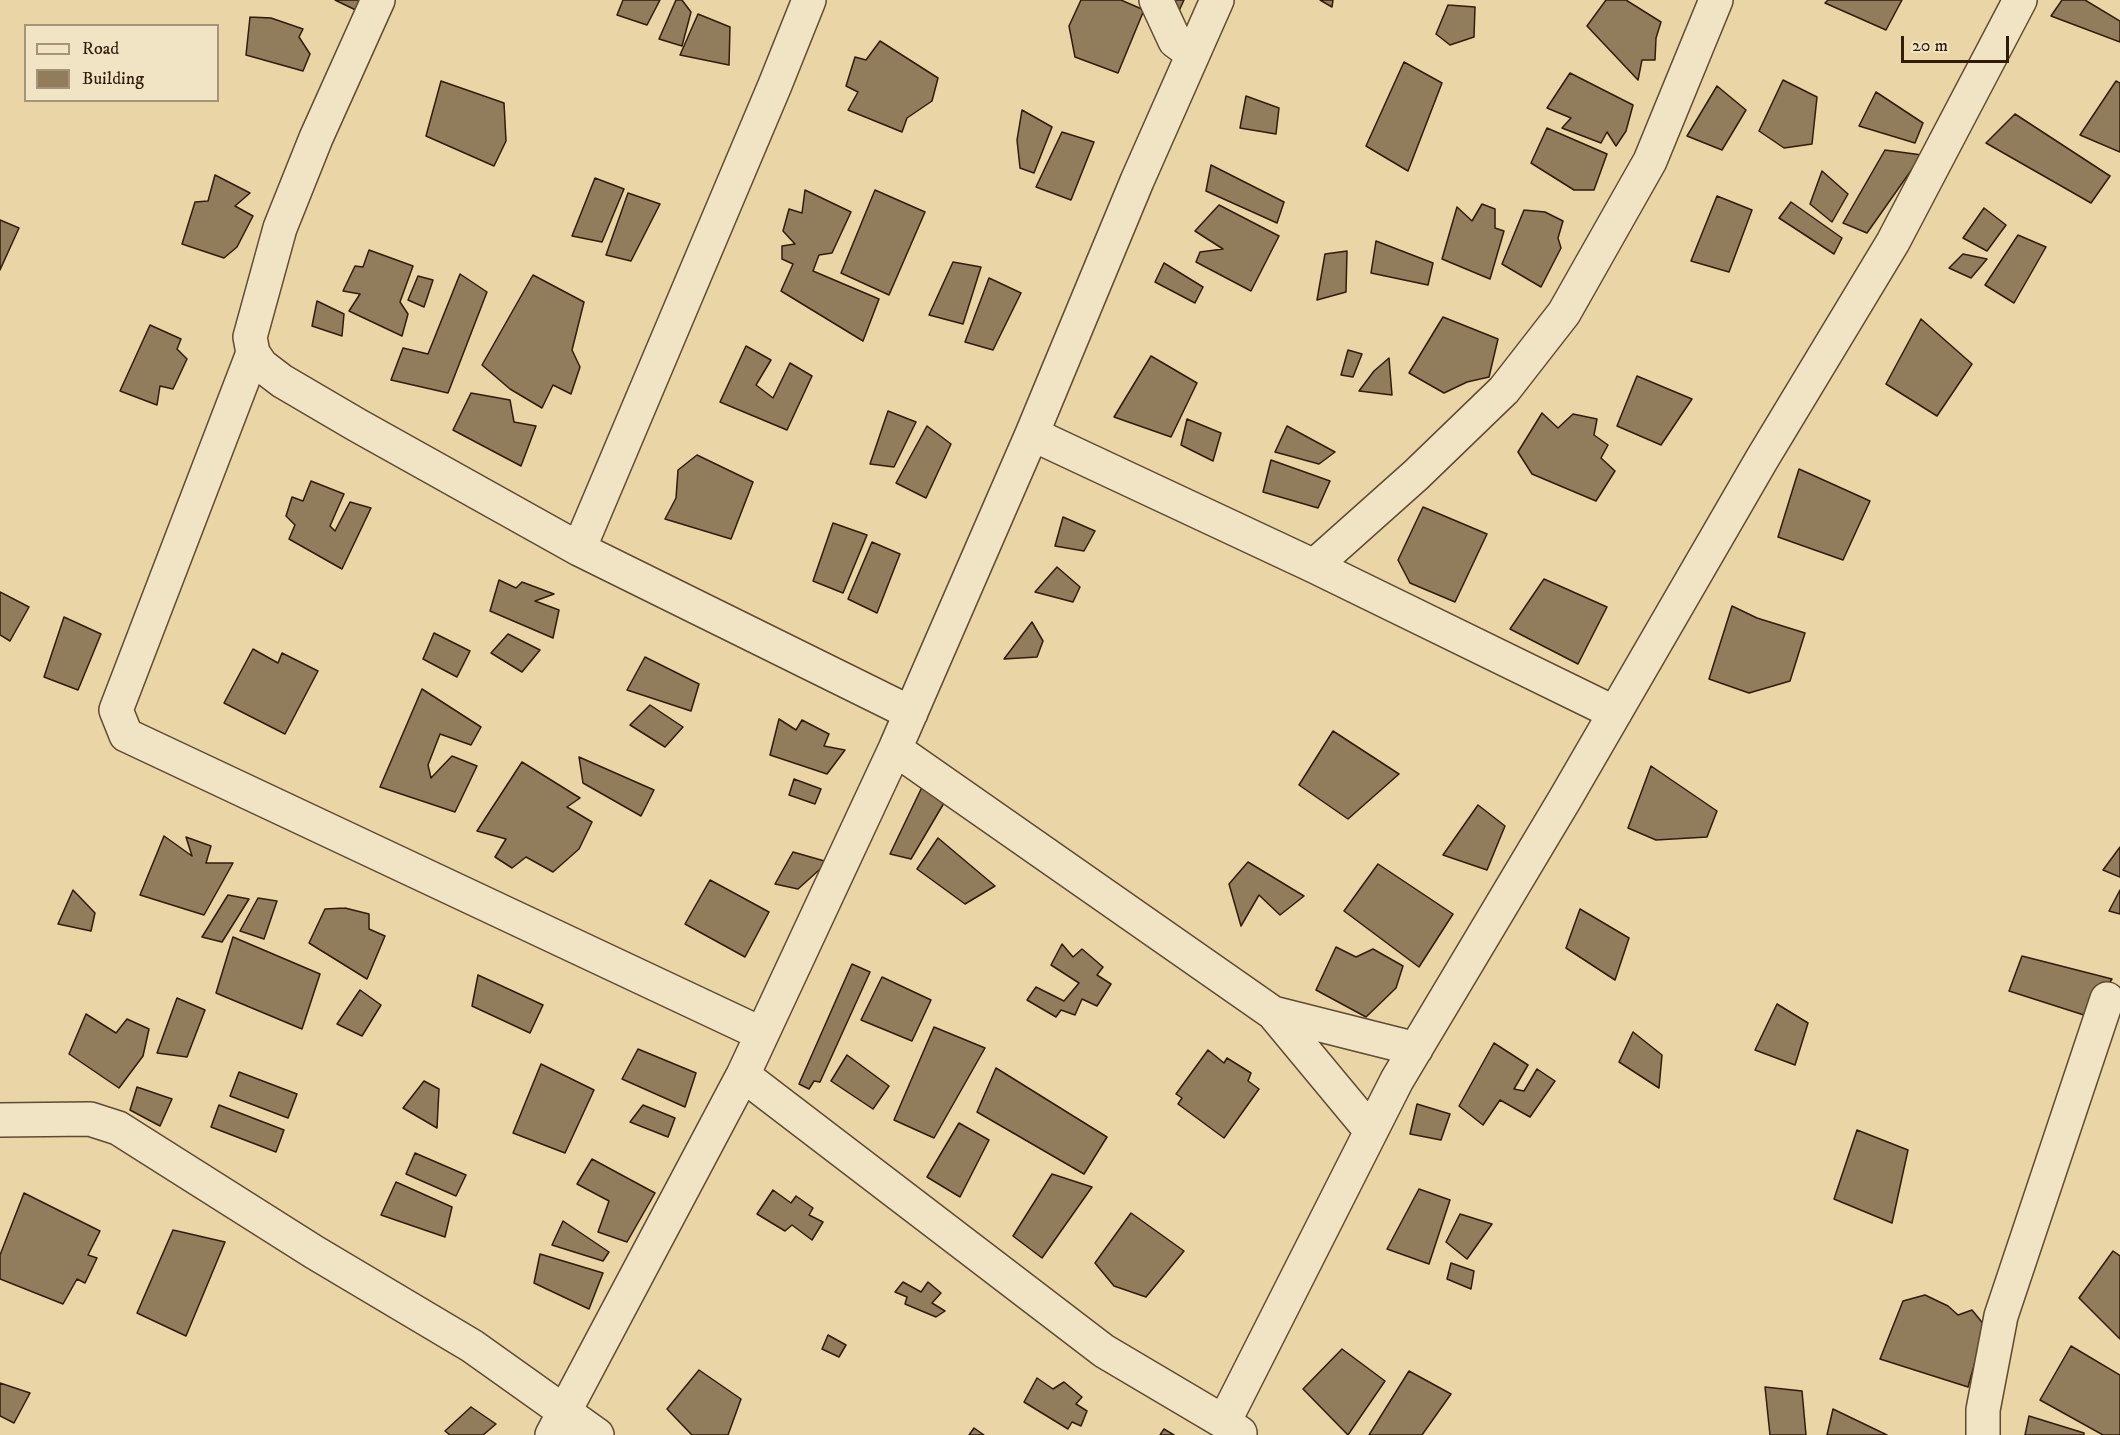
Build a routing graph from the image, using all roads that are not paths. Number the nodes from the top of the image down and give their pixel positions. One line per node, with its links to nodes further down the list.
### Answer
1 (378, 0): 8 (street)
2 (808, 0): 10 (street)
3 (1156, 0): 7 (street)
4 (1216, 0): 7 (street)
5 (1716, 0): 11 (street)
6 (2020, 0): 13 (street)
7 (1193, 54): 9 (street)
8 (253, 353): 10 (street); 17 (street)
9 (1032, 434): 11 (street); 12 (street)
10 (579, 549): 12 (street)
11 (1314, 566): 13 (street)
12 (911, 713): 14 (street)
13 (1615, 713): 18 (street)
14 (896, 749): 16 (street); 17 (street)
15 (2107, 999): 25 (street)
16 (1273, 1013): 18 (street); 21 (street)
17 (762, 1034): 19 (street)
18 (1416, 1049): 21 (street)
19 (743, 1075): 22 (street); 23 (street)
20 (0, 1120): 22 (street)
21 (1371, 1131): 23 (street)
22 (559, 1423): 24 (street)
23 (1233, 1428)
24 (597, 1435)
25 (1983, 1435)

